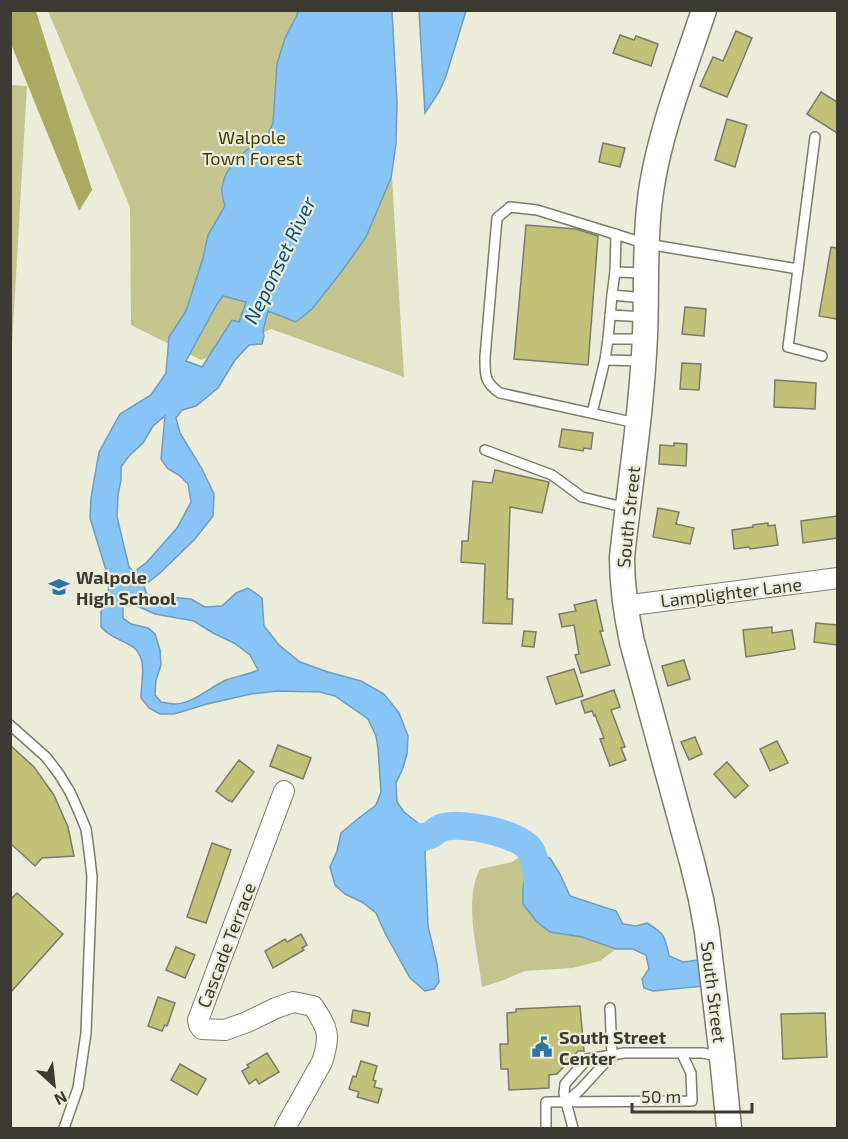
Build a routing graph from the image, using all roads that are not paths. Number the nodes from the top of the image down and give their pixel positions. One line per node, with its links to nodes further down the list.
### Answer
1 (704, 10): 4 (street, South Street)
2 (815, 137): 5 (lane)
3 (615, 234): 4 (lane); 6 (lane); 14 (lane)
4 (647, 244): 5 (lane); 7 (street, South Street)
5 (798, 269): 12 (lane)
6 (615, 272): 7 (lane); 8 (lane)
7 (647, 273): 10 (street, South Street)
8 (612, 295): 9 (lane); 10 (lane)
9 (610, 315): 10 (lane); 11 (lane)
10 (645, 329): 11 (lane); 13 (lane); 15 (street, South Street)
11 (608, 339): 13 (lane)
12 (822, 356)
13 (605, 360): 14 (lane)
14 (592, 413): 15 (lane)
15 (638, 424): 17 (street, South Street)
16 (485, 450): 17 (lane)
17 (627, 508): 19 (street, South Street)
18 (837, 578): 19 (street, Lamplighter Lane)
19 (624, 606): 25 (street, South Street)
20 (10, 724): 27 (lane)
21 (284, 791): 28 (street, Cascade Terrace)
22 (610, 1008): 23 (lane)
23 (612, 1054): 24 (lane); 26 (lane); 26 (lane)
24 (682, 1054): 25 (lane); 26 (lane)
25 (722, 1057): 31 (street, South Street)
26 (566, 1102): 29 (lane); 30 (lane)
27 (64, 1128)
28 (285, 1128)
29 (546, 1128)
30 (573, 1128)
31 (729, 1128)

